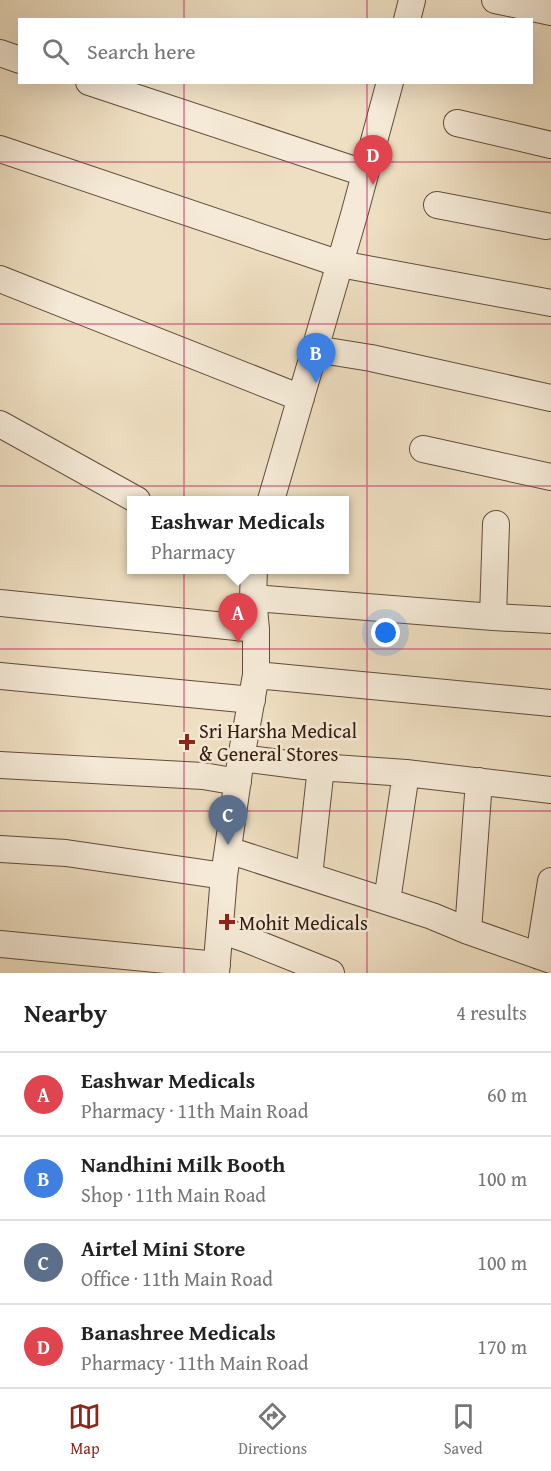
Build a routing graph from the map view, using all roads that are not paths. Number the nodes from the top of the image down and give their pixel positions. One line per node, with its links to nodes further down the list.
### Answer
1 (412, 0): 4 (street)
2 (495, 0): 3 (street)
3 (551, 12)
4 (408, 18)
5 (0, 53): 6 (street)
6 (18, 59)
7 (95, 84): 12 (street)
8 (384, 84): 12 (street)
9 (457, 123): 10 (street)
10 (551, 145)
11 (0, 148): 15 (street)
12 (364, 173): 15 (street)
13 (437, 205): 14 (street)
14 (549, 220)
15 (340, 264): 17 (street); 18 (street)
16 (0, 279): 19 (street)
17 (551, 303)
18 (315, 349): 19 (street); 20 (street)
19 (301, 398): 25 (street)
20 (551, 398)
21 (0, 424): 24 (street)
22 (423, 449): 23 (street)
23 (551, 477)
24 (128, 496)
25 (272, 496)
26 (496, 524): 30 (street)
27 (254, 574): 28 (street)
28 (253, 598): 30 (street); 32 (street)
29 (0, 603): 32 (street)
30 (493, 617): 31 (street)
31 (551, 620)
32 (256, 629): 33 (street)
33 (256, 675): 35 (street); 36 (street)
34 (0, 676): 35 (street)
35 (252, 700): 39 (street)
36 (551, 703)
37 (0, 765): 39 (street)
38 (321, 767): 39 (street); 40 (street); 46 (street)
39 (240, 770): 44 (street)
40 (406, 773): 41 (street); 48 (street)
41 (479, 782): 42 (street); 50 (street)
42 (551, 790)
43 (0, 849): 45 (street)
44 (228, 850): 45 (street); 46 (street)
45 (224, 876): 49 (street)
46 (309, 876): 48 (street)
47 (551, 881): 52 (street)
48 (387, 901): 50 (street)
49 (220, 930): 53 (street); 54 (street)
50 (468, 931): 52 (street)
51 (0, 944): 53 (street)
52 (545, 958)
53 (217, 969)
54 (331, 973)

